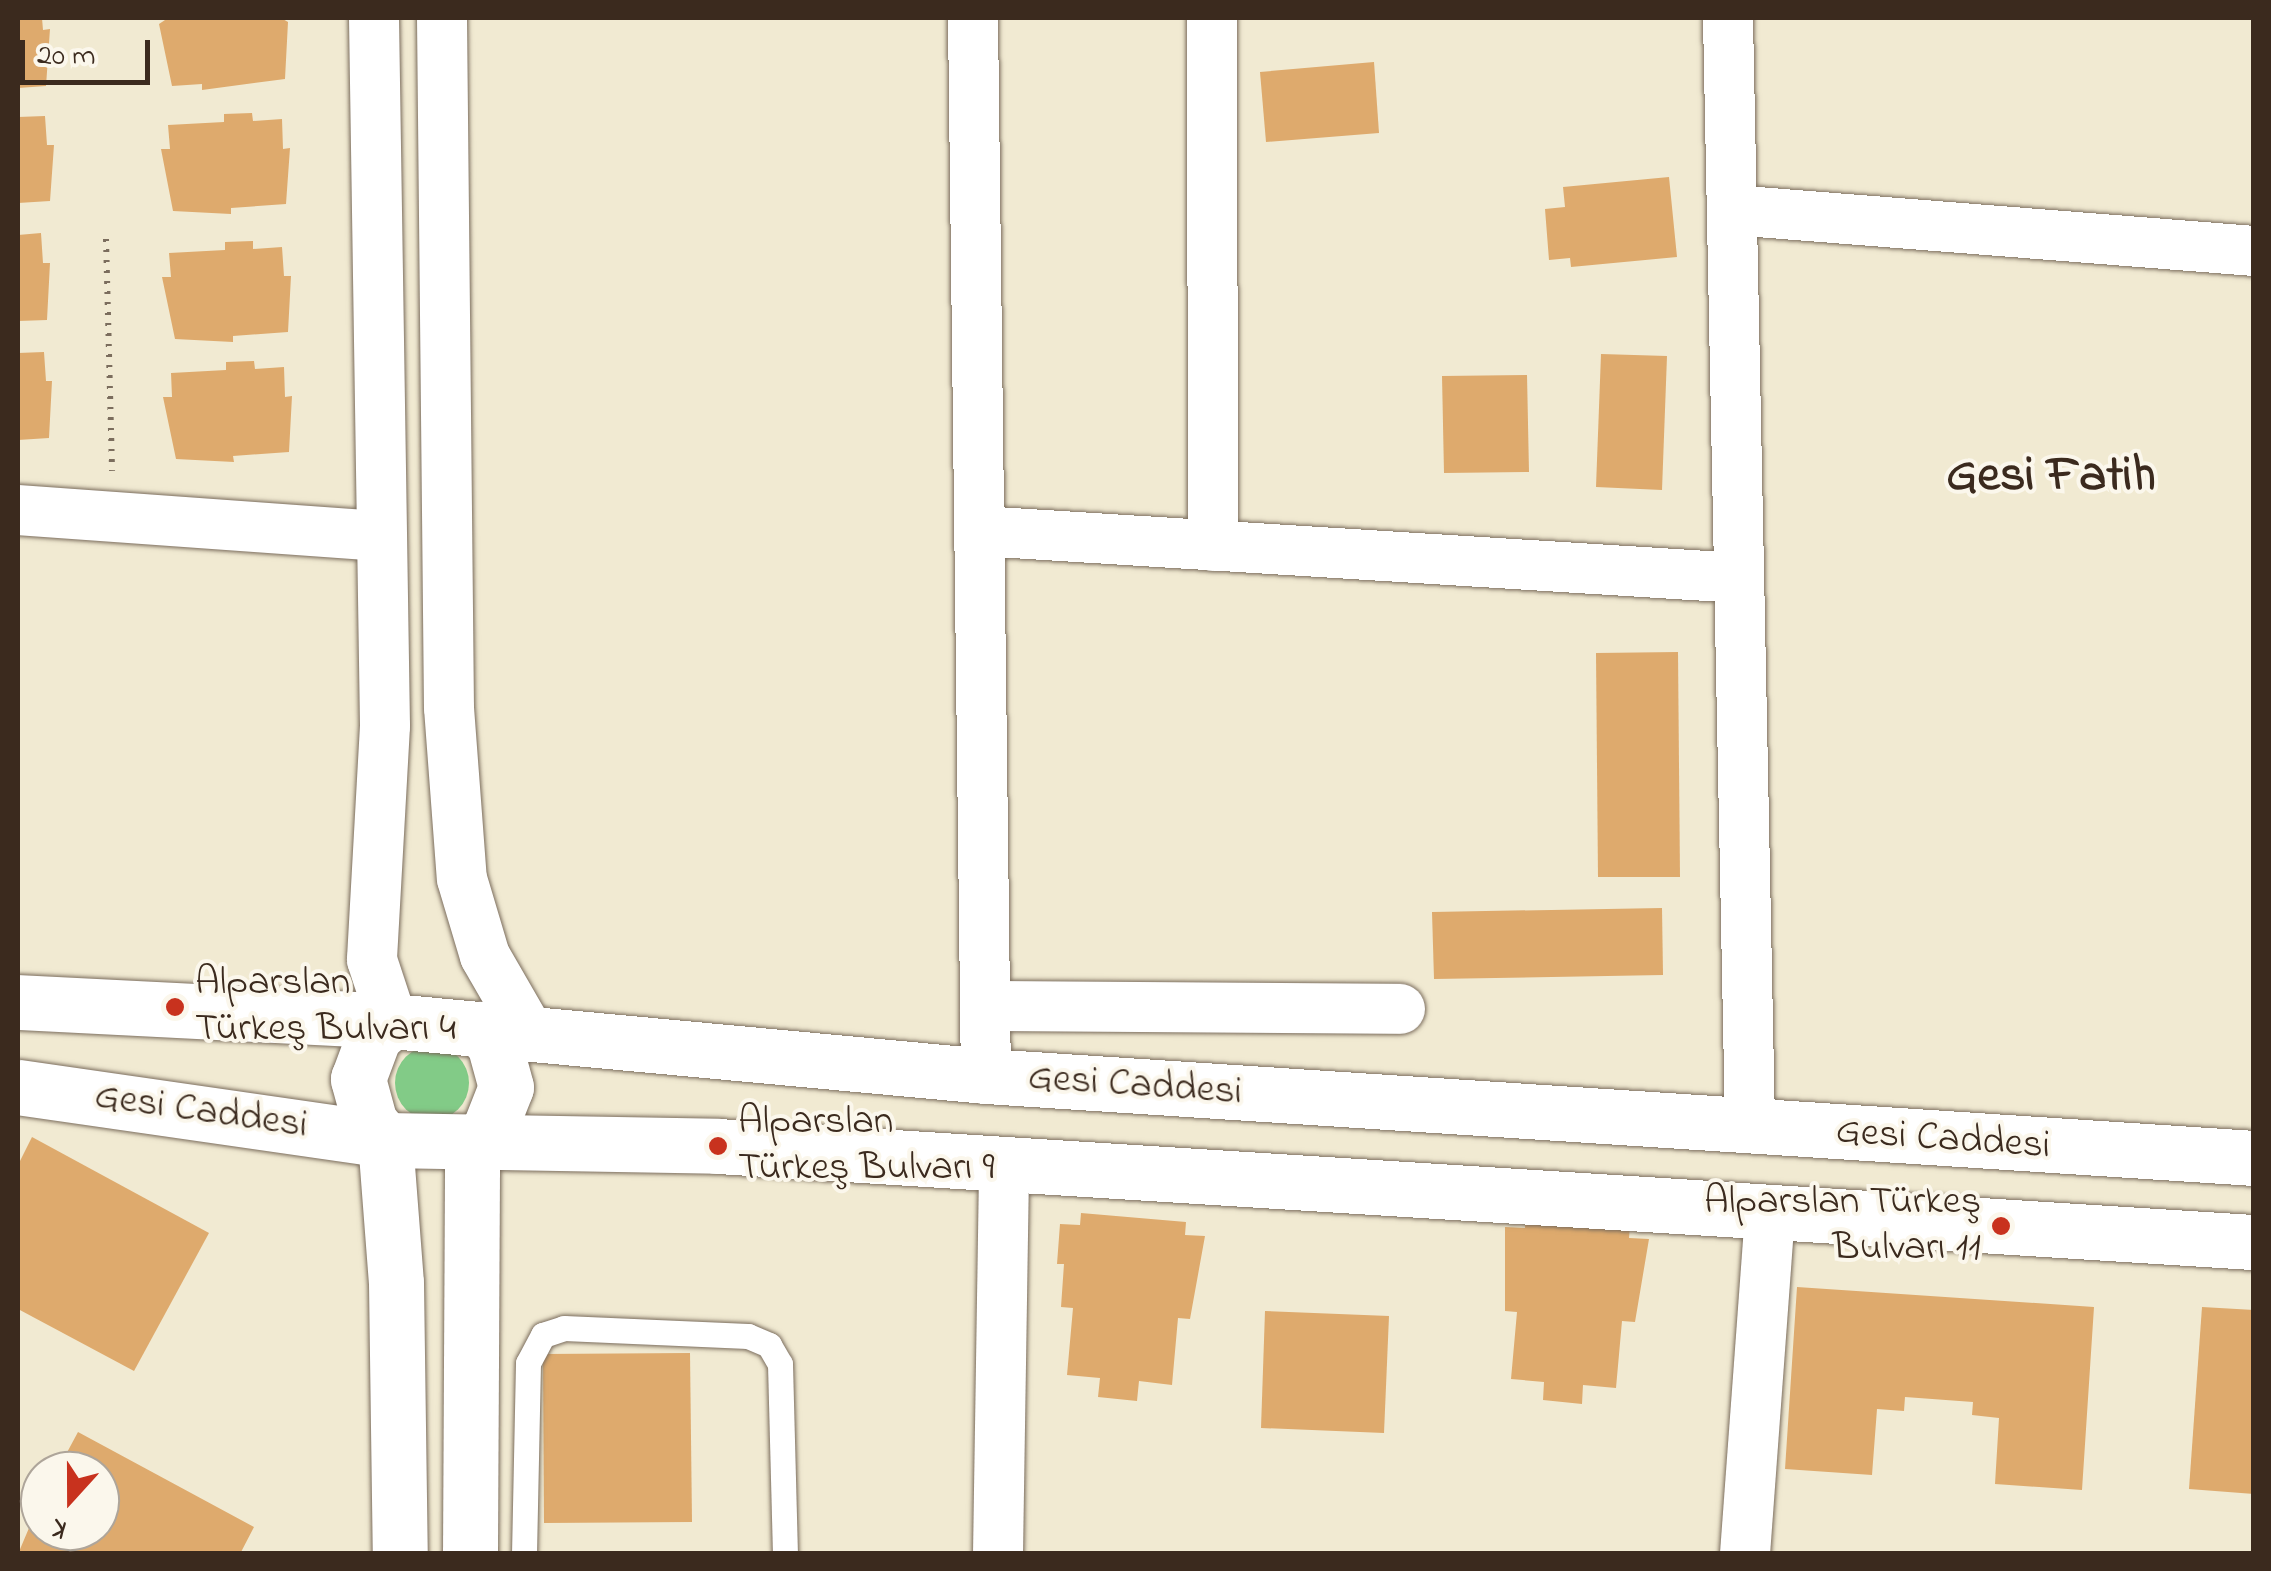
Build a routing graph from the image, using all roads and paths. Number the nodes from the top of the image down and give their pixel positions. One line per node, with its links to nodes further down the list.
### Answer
1 (374, 18): 12 (street)
2 (442, 18): 19 (street)
3 (973, 18): 11 (street)
4 (1212, 18): 13 (street)
5 (1728, 18): 6 (street)
6 (1732, 210): 8 (street); 14 (street)
7 (106, 240): 10 (path)
8 (2254, 251)
9 (18, 510): 10 (street)
10 (114, 517): 12 (street)
11 (980, 531): 13 (street); 16 (street)
12 (381, 536): 18 (street)
13 (1213, 546): 14 (street)
14 (1739, 578): 22 (street)
15 (18, 1002): 18 (main road, Gesi Caddesi)
16 (985, 1006): 17 (street); 20 (street)
17 (1400, 1010)
18 (392, 1021): 19 (main road, Gesi Caddesi); 23 (main road)
19 (505, 1032): 20 (main road, Gesi Caddesi); 24 (main road)
20 (986, 1076): 22 (main road, Gesi Caddesi)
21 (18, 1087): 23 (main road, Gesi Caddesi)
22 (1750, 1128): 25 (main road, Gesi Caddesi)
23 (385, 1140): 24 (main road); 29 (main road)
24 (472, 1145): 26 (main road, Gesi Caddesi); 30 (main road)
25 (2254, 1158)
26 (1004, 1162): 27 (main road, Gesi Caddesi); 33 (street)
27 (1770, 1212): 28 (main road, Gesi Caddesi); 34 (street)
28 (2254, 1242)
29 (400, 1554)
30 (470, 1554)
31 (524, 1554): 32 (lane)
32 (785, 1554)
33 (998, 1554)
34 (1745, 1554)

